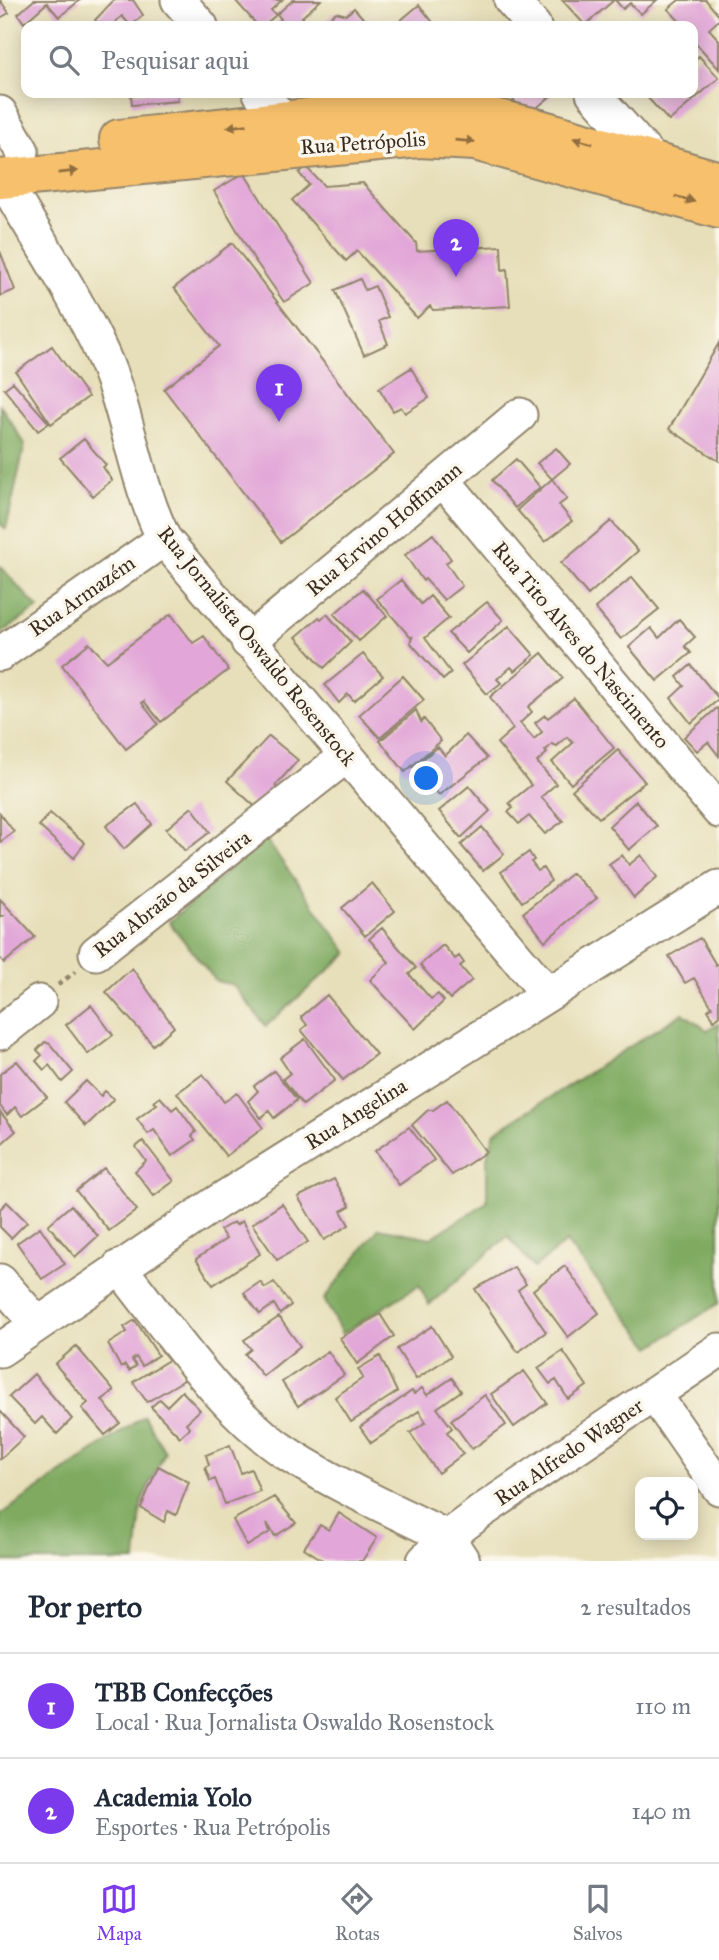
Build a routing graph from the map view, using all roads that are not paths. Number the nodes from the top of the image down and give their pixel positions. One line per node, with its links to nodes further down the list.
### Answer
1 (178, 0): 3 (street)
2 (511, 0): 4 (street)
3 (197, 21)
4 (530, 21)
5 (597, 98): 8 (street)
6 (272, 106): 8 (main road, Rua Petrópolis, one-way to 6); 9 (main road, Rua Petrópolis, one-way to 9)
7 (0, 113): 9 (street, Rua Jornalista Oswaldo Rosenstock)
8 (654, 162): 10 (main road, Rua Petrópolis)
9 (6, 165): 11 (main road, Rua Petrópolis, one-way to 11); 14 (street, Rua Jornalista Oswaldo Rosenstock)
10 (719, 181)
11 (719, 209)
12 (520, 415): 13 (street, Rua Ervino Hoffmann)
13 (443, 480): 15 (street, Rua Ervino Hoffmann); 18 (street, Rua Tito Alves do Nascimento)
14 (164, 538): 15 (street, Rua Jornalista Oswaldo Rosenstock); 16 (street, Rua Armazém)
15 (248, 642): 17 (street, Rua Jornalista Oswaldo Rosenstock)
16 (0, 654)
17 (346, 756): 20 (street, Rua Abraão da Silveira); 21 (street, Rua Jornalista Oswaldo Rosenstock)
18 (719, 811)
19 (719, 887): 21 (street, Rua Angelina)
20 (96, 953)
21 (548, 994): 24 (street, Rua Angelina)
22 (39, 1002): 23 (street)
23 (0, 1033)
24 (119, 1267): 26 (street, Rua Angelina); 31 (street)
25 (0, 1281): 26 (street)
26 (37, 1323): 27 (street, Rua Angelina)
27 (0, 1350)
28 (719, 1350): 29 (street, Rua Alfredo Wagner)
29 (654, 1394): 30 (street); 31 (street, Rua Alfredo Wagner)
30 (719, 1488)
31 (455, 1549): 32 (street, Rua Alfredo Wagner)
32 (424, 1561)

